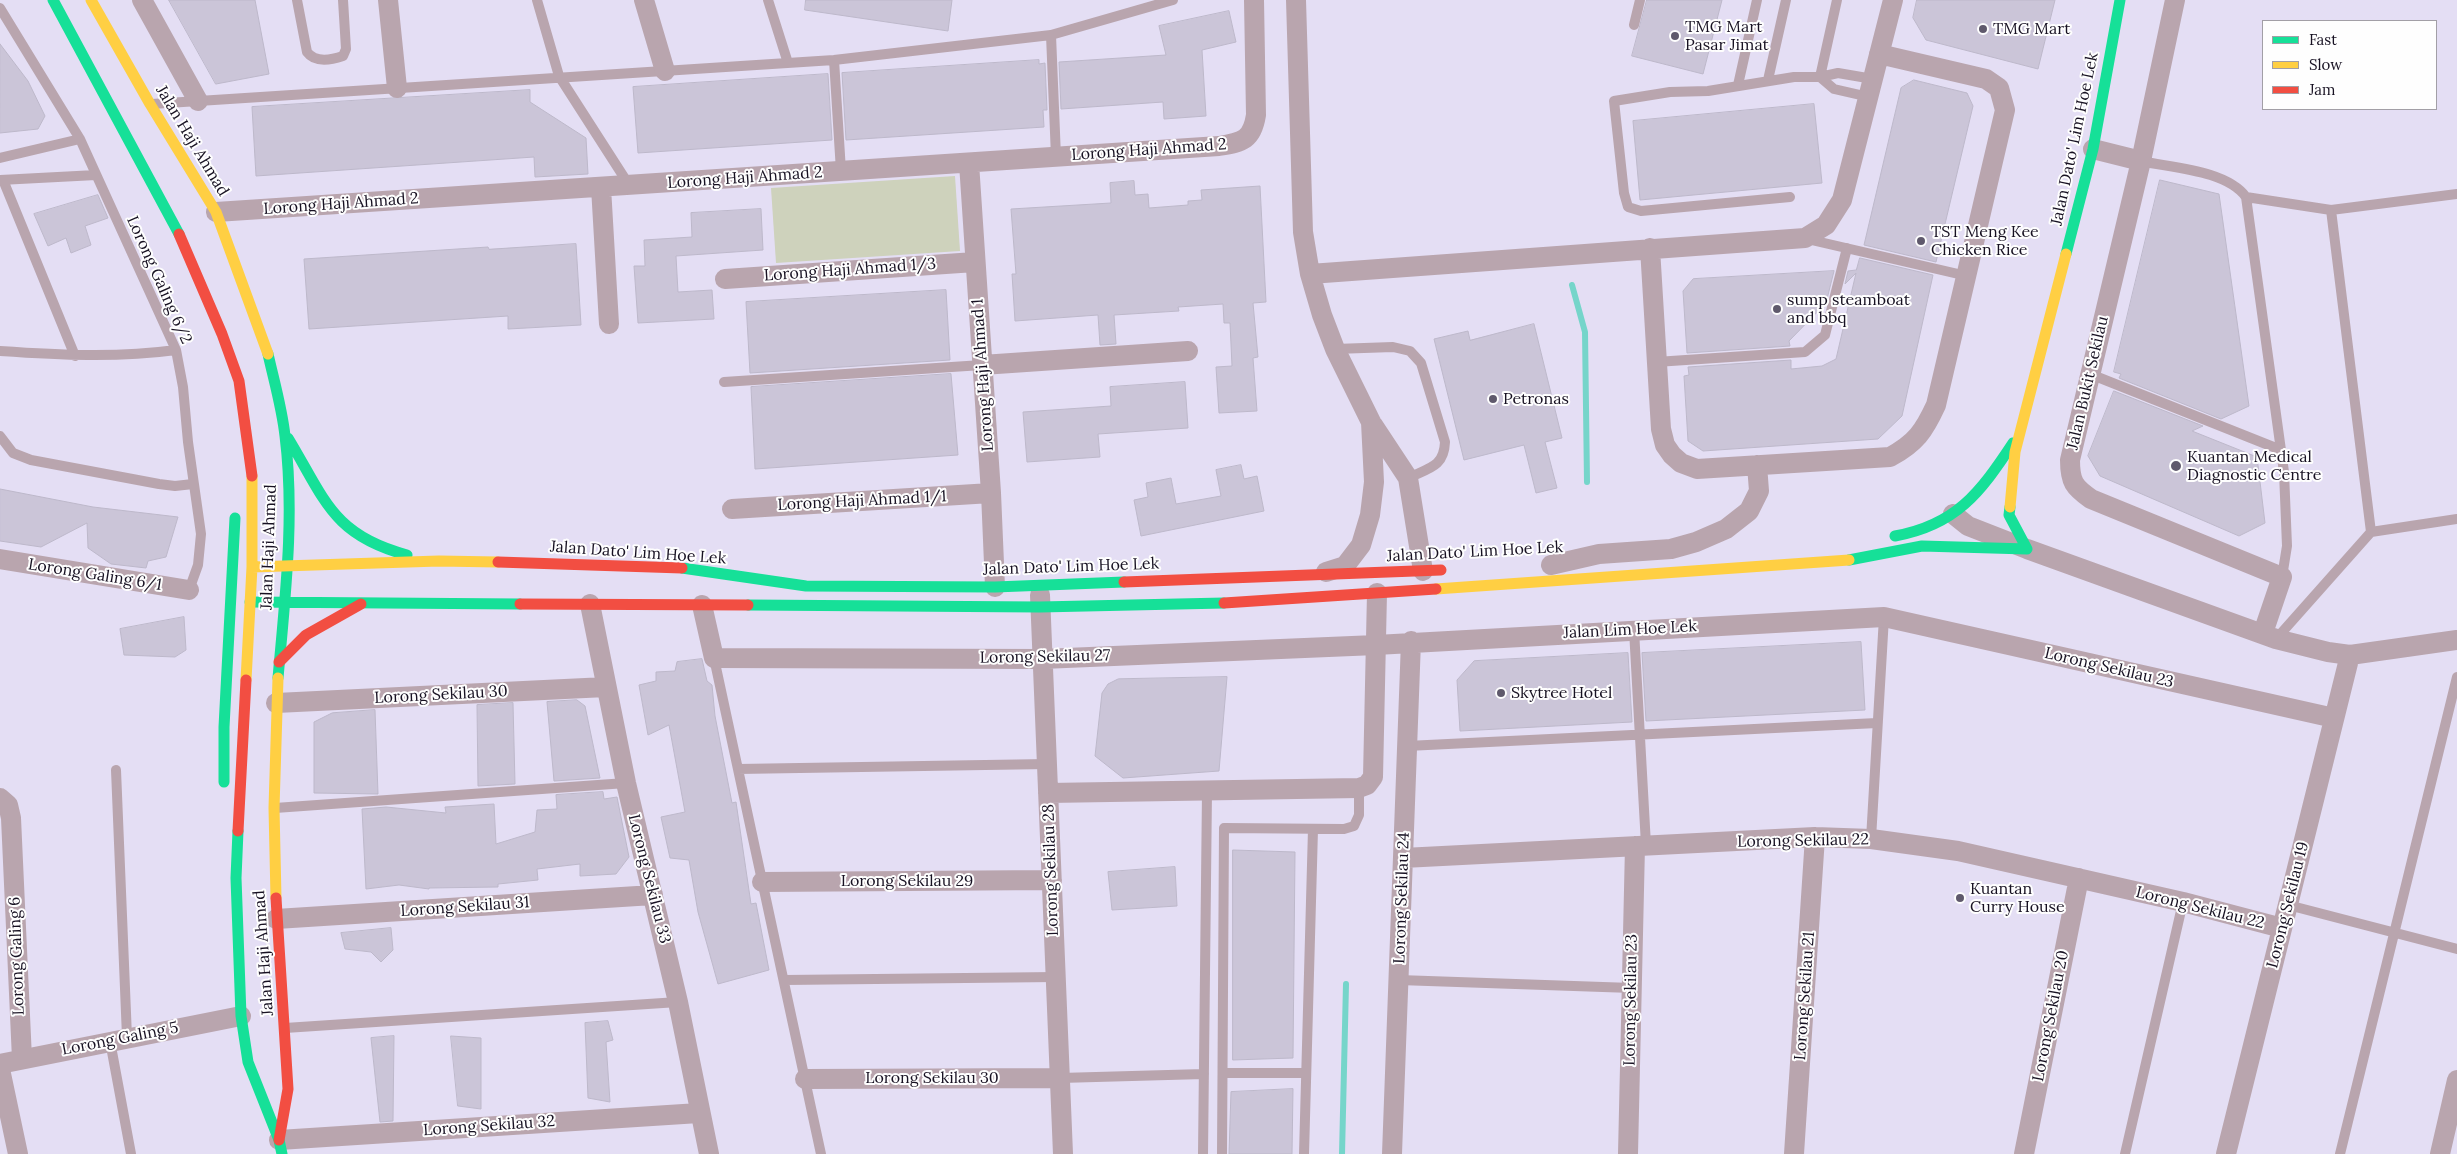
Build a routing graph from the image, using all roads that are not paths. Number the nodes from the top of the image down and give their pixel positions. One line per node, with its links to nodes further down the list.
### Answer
1 (53, 0): 69 (street, Jalan Haji Ahmad)
2 (91, 0): 36 (street, Jalan Haji Ahmad)
3 (142, 0): 35 (street)
4 (297, 0): 5 (lane)
5 (343, 0)
6 (388, 0): 32 (street)
7 (537, 0): 28 (lane)
8 (644, 0): 26 (street)
9 (768, 0): 25 (lane)
10 (1173, 0): 22 (lane)
11 (1254, 0): 39 (street, Lorong Haji Ahmad 2)
12 (1296, 0): 57 (street)
13 (1640, 0): 21 (lane)
14 (1757, 0): 31 (lane)
15 (1786, 0): 30 (lane)
16 (1838, 0): 29 (lane)
17 (1894, 0): 23 (street)
18 (2120, 0): 38 (street, Jalan Dato' Lim Hoe Lek)
19 (2175, 0): 41 (street, Jalan Bukit Sekilau)
20 (0, 8): 37 (lane, Lorong Galing 6/2)
21 (1634, 25)
22 (1051, 35): 24 (lane); 39 (lane)
23 (1879, 54): 33 (street); 58 (street)
24 (834, 60): 25 (lane); 43 (lane)
25 (788, 63): 26 (lane)
26 (665, 71): 28 (lane)
27 (1838, 72): 29 (lane); 33 (lane); 34 (lane)
28 (559, 76): 32 (lane); 46 (lane)
29 (1820, 77): 30 (lane); 34 (lane)
30 (1768, 80): 31 (lane)
31 (1738, 85): 49 (lane)
32 (397, 88): 35 (lane)
33 (1871, 88): 34 (lane); 53 (street)
34 (1834, 89)
35 (198, 101): 36 (lane)
36 (150, 104): 52 (street, Jalan Haji Ahmad)
37 (80, 139): 40 (lane); 44 (lane, Lorong Galing 6/2)
38 (2093, 150): 41 (street); 72 (street, Jalan Dato' Lim Hoe Lek)
39 (1056, 157): 42 (street, Lorong Haji Ahmad 2)
40 (0, 158)
41 (2141, 161): 50 (lane); 68 (street, Jalan Bukit Sekilau)
42 (968, 163): 43 (street, Lorong Haji Ahmad 2); 56 (street, Lorong Haji Ahmad 1)
43 (842, 171): 46 (street, Lorong Haji Ahmad 2)
44 (96, 175): 45 (lane); 62 (lane, Lorong Galing 6/2)
45 (1, 180): 65 (lane)
46 (629, 185): 47 (street, Lorong Haji Ahmad 2)
47 (601, 187): 52 (street, Lorong Haji Ahmad 2); 60 (street)
48 (2457, 194): 51 (lane)
49 (1790, 197)
50 (2246, 197): 51 (lane); 76 (lane)
51 (2331, 210): 88 (lane)
52 (216, 212): 73 (street, Jalan Haji Ahmad)
53 (1805, 238): 54 (street); 55 (lane)
54 (1650, 248): 57 (street); 66 (street)
55 (1847, 248): 58 (lane); 66 (lane)
56 (976, 262): 59 (street, Lorong Haji Ahmad 1/3); 67 (street, Lorong Haji Ahmad 1)
57 (1310, 274): 61 (street)
58 (1967, 276): 78 (street)
59 (725, 278)
60 (609, 324)
61 (1335, 349): 71 (street); 79 (lane)
62 (176, 350): 65 (lane); 80 (lane, Lorong Galing 6/2)
63 (0, 351): 65 (lane)
64 (1188, 352): 67 (street)
65 (74, 356)
66 (1656, 362): 78 (street)
67 (982, 365): 70 (lane); 83 (street, Lorong Haji Ahmad 1)
68 (2090, 374): 76 (lane); 103 (street, Jalan Bukit Sekilau)
69 (239, 381): 75 (street); 99 (street, Jalan Haji Ahmad)
70 (724, 382)
71 (1371, 422): 79 (street); 102 (street)
72 (2021, 429): 77 (street, Jalan Dato' Lim Hoe Lek); 82 (street, Jalan Dato' Lim Hoe Lek); 87 (street, Jalan Dato' Lim Hoe Lek)
73 (285, 435): 96 (street); 97 (street, Jalan Haji Ahmad)
74 (0, 436): 80 (lane)
75 (236, 444)
76 (2281, 450): 103 (lane)
77 (2015, 452): 81 (street); 91 (street)
78 (1757, 465): 98 (street)
79 (1408, 478): 101 (street)
80 (193, 484): 106 (lane, Lorong Galing 6/2)
81 (1995, 488)
82 (1962, 490)
83 (991, 494): 85 (street, Lorong Haji Ahmad 1/1); 105 (street, Lorong Haji Ahmad 1)
84 (235, 502): 137 (street)
85 (732, 509)
86 (2457, 518): 88 (lane)
87 (1956, 522): 89 (street, Jalan Dato' Lim Hoe Lek); 90 (street); 91 (street)
88 (2370, 532): 116 (lane)
89 (1886, 539)
90 (1922, 546): 91 (street); 107 (street)
91 (2027, 549): 116 (street)
92 (1823, 550): 93 (street)
93 (1803, 551)
94 (1687, 558): 98 (street, Jalan Dato' Lim Hoe Lek)
95 (0, 560): 106 (street, Lorong Galing 6/1)
96 (439, 561): 97 (street, Jalan Dato' Lim Hoe Lek); 105 (street, Jalan Dato' Lim Hoe Lek)
97 (286, 566): 99 (street, Jalan Dato' Lim Hoe Lek); 109 (street, Jalan Haji Ahmad)
98 (1546, 566)
99 (252, 567): 108 (street, Jalan Haji Ahmad)
100 (1452, 570): 101 (street, Jalan Dato' Lim Hoe Lek)
101 (1423, 571): 102 (street, Jalan Dato' Lim Hoe Lek)
102 (1321, 574): 104 (street, Jalan Dato' Lim Hoe Lek)
103 (2282, 577): 116 (street)
104 (1039, 585): 105 (street, Jalan Dato' Lim Hoe Lek); 113 (street, Lorong Sekilau 28)
105 (995, 587)
106 (189, 590)
107 (1377, 593): 113 (street); 119 (street)
108 (250, 602): 109 (street); 147 (street, Jalan Haji Ahmad)
109 (285, 602): 110 (street); 123 (street, Jalan Haji Ahmad)
110 (364, 602): 111 (street); 123 (street)
111 (590, 604): 112 (street); 125 (street, Lorong Sekilau 33)
112 (702, 605): 113 (street); 121 (street)
113 (1040, 607): 122 (street, Lorong Sekilau 28)
114 (1884, 617): 115 (street, Jalan Lim Hoe Lek); 127 (street, Lorong Sekilau 23); 128 (lane)
115 (1634, 630): 118 (street, Jalan Lim Hoe Lek); 129 (lane)
116 (2270, 636): 120 (street)
117 (2457, 640): 120 (street)
118 (1411, 641): 119 (street, Jalan Lim Hoe Lek); 130 (street, Lorong Sekilau 24)
119 (1376, 645): 122 (street, Lorong Sekilau 27); 135 (street)
120 (2350, 655): 127 (street, Lorong Sekilau 19)
121 (714, 658): 122 (street, Lorong Sekilau 27); 133 (lane)
122 (1042, 659): 131 (street, Lorong Sekilau 28)
123 (279, 662): 126 (street, Jalan Haji Ahmad)
124 (2457, 676): 156 (lane)
125 (606, 687): 126 (street, Lorong Sekilau 30); 134 (street, Lorong Sekilau 33)
126 (276, 704): 140 (street, Jalan Haji Ahmad)
127 (2334, 718): 153 (street, Lorong Sekilau 19)
128 (1877, 722): 129 (lane); 144 (lane)
129 (1640, 734): 130 (lane); 145 (lane)
130 (1407, 746): 146 (street, Lorong Sekilau 24)
131 (1047, 764): 133 (lane); 138 (street, Lorong Sekilau 28)
132 (116, 770): 165 (lane)
133 (738, 770): 150 (lane)
134 (626, 783): 140 (lane); 151 (street, Lorong Sekilau 33)
135 (1360, 788): 136 (street); 142 (lane)
136 (1206, 790): 138 (street); 170 (lane)
137 (225, 792)
138 (1048, 793): 149 (street, Lorong Sekilau 28)
139 (0, 798): 166 (street, Lorong Galing 6)
140 (274, 808): 154 (street, Jalan Haji Ahmad)
141 (227, 811): 147 (street, Jalan Haji Ahmad)
142 (1313, 829): 169 (lane); 171 (lane)
143 (1815, 837): 144 (street, Lorong Sekilau 22); 145 (street, Lorong Sekilau 22); 187 (street, Lorong Sekilau 21)
144 (1871, 839): 148 (street, Lorong Sekilau 22)
145 (1640, 846): 146 (street, Lorong Sekilau 22); 161 (street, Lorong Sekilau 23)
146 (1403, 858): 160 (street, Lorong Sekilau 24)
147 (236, 878): 163 (street, Jalan Haji Ahmad)
148 (2079, 878): 152 (street, Lorong Sekilau 22); 188 (street, Lorong Sekilau 20)
149 (1052, 880): 150 (street, Lorong Sekilau 29); 158 (street, Lorong Sekilau 28)
150 (762, 882): 159 (lane)
151 (653, 895): 154 (street, Lorong Sekilau 31); 162 (street, Lorong Sekilau 33)
152 (2183, 902): 155 (street, Lorong Sekilau 22); 189 (lane)
153 (2288, 905): 155 (street, Lorong Sekilau 19); 156 (lane)
154 (276, 919): 164 (street, Jalan Haji Ahmad)
155 (2282, 928): 190 (street, Lorong Sekilau 19)
156 (2394, 933): 157 (lane); 191 (lane)
157 (2457, 949)
158 (1056, 977): 159 (lane); 172 (street, Lorong Sekilau 28)
159 (785, 980): 173 (lane)
160 (1399, 980): 161 (lane); 185 (street, Lorong Sekilau 24)
161 (1632, 988): 186 (street, Lorong Sekilau 23)
162 (678, 1002): 164 (lane); 175 (street, Lorong Sekilau 33)
163 (241, 1016): 165 (street, Lorong Galing 5); 176 (street, Jalan Haji Ahmad)
164 (285, 1028): 176 (street, Jalan Haji Ahmad)
165 (118, 1039): 166 (street, Lorong Galing 5); 178 (lane)
166 (22, 1059): 167 (street, Lorong Galing 5)
167 (0, 1064)
168 (0, 1069): 177 (street)
169 (1306, 1073): 171 (lane); 184 (lane)
170 (1204, 1074): 172 (lane); 182 (lane)
171 (1222, 1074): 183 (lane)
172 (1060, 1078): 173 (street, Lorong Sekilau 30); 181 (street, Lorong Sekilau 28)
173 (805, 1079): 180 (lane)
174 (2457, 1080): 192 (street)
175 (699, 1113): 176 (street, Lorong Sekilau 32); 179 (street, Lorong Sekilau 33)
176 (280, 1147)
177 (18, 1154)
178 (131, 1154)
179 (709, 1154)
180 (821, 1154)
181 (1063, 1154)
182 (1203, 1154)
183 (1222, 1154)
184 (1304, 1154)
185 (1392, 1154)
186 (1628, 1154)
187 (1794, 1154)
188 (2024, 1154)
189 (2125, 1154)
190 (2226, 1154)
191 (2340, 1154)
192 (2440, 1154)

